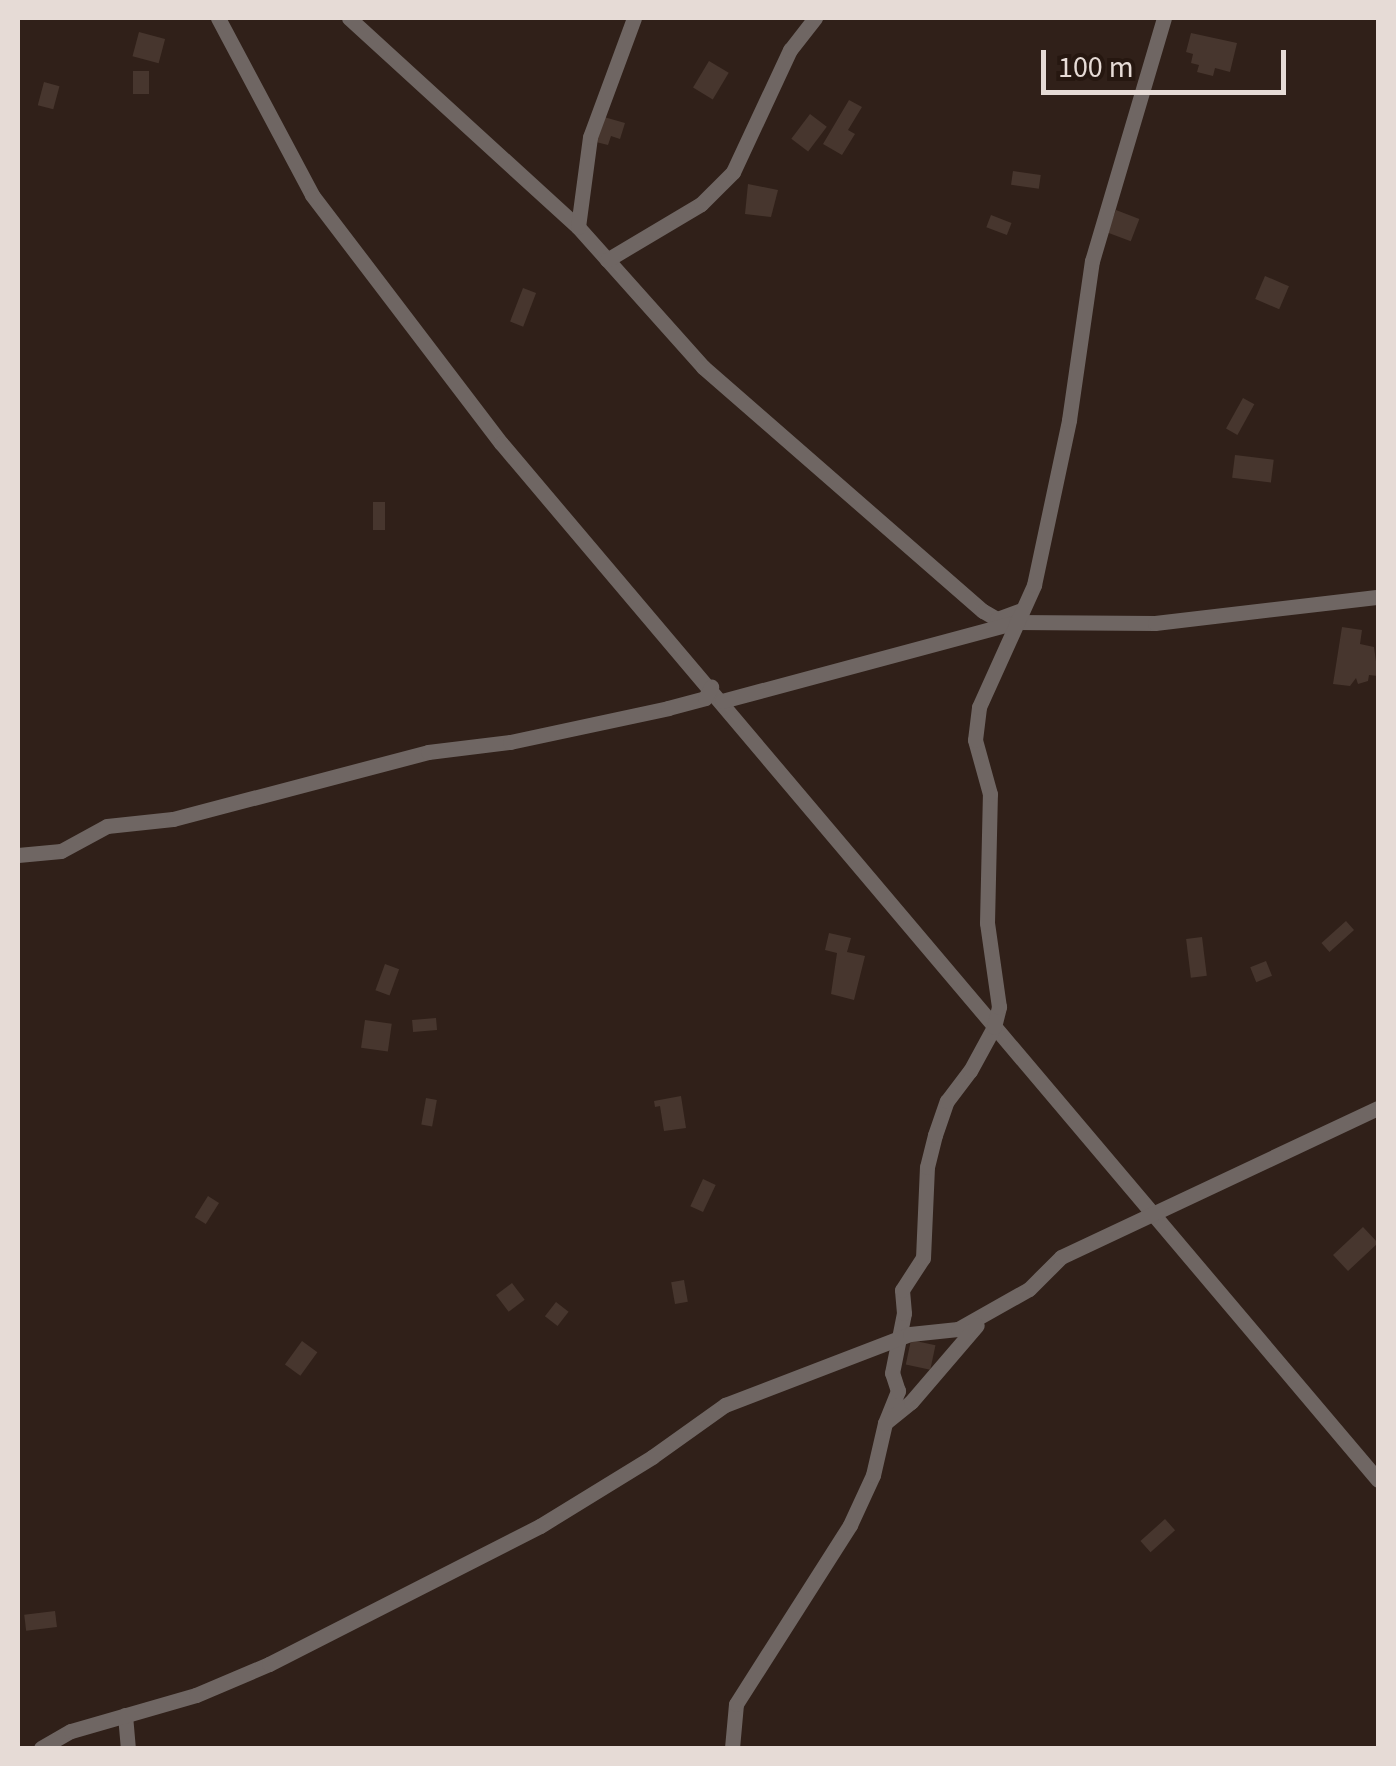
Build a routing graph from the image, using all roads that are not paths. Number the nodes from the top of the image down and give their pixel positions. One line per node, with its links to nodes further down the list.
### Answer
1 (218, 18): 10 (street)
2 (349, 18): 6 (street)
3 (634, 18): 6 (street)
4 (814, 18): 7 (street)
5 (1164, 18): 9 (street)
6 (578, 228): 7 (street)
7 (607, 260): 9 (street)
8 (1378, 597): 9 (street)
9 (1019, 616): 10 (street); 12 (street)
10 (717, 694): 11 (street); 12 (street)
11 (18, 855)
12 (994, 1027): 14 (street); 16 (street)
13 (1378, 1108): 14 (street)
14 (1153, 1214): 15 (street); 18 (street)
15 (987, 1315): 16 (street); 17 (street)
16 (898, 1338): 17 (street); 19 (street)
17 (886, 1423): 22 (street)
18 (1378, 1480)
19 (126, 1715): 20 (street); 21 (street)
20 (41, 1748)
21 (128, 1748)
22 (732, 1748)

